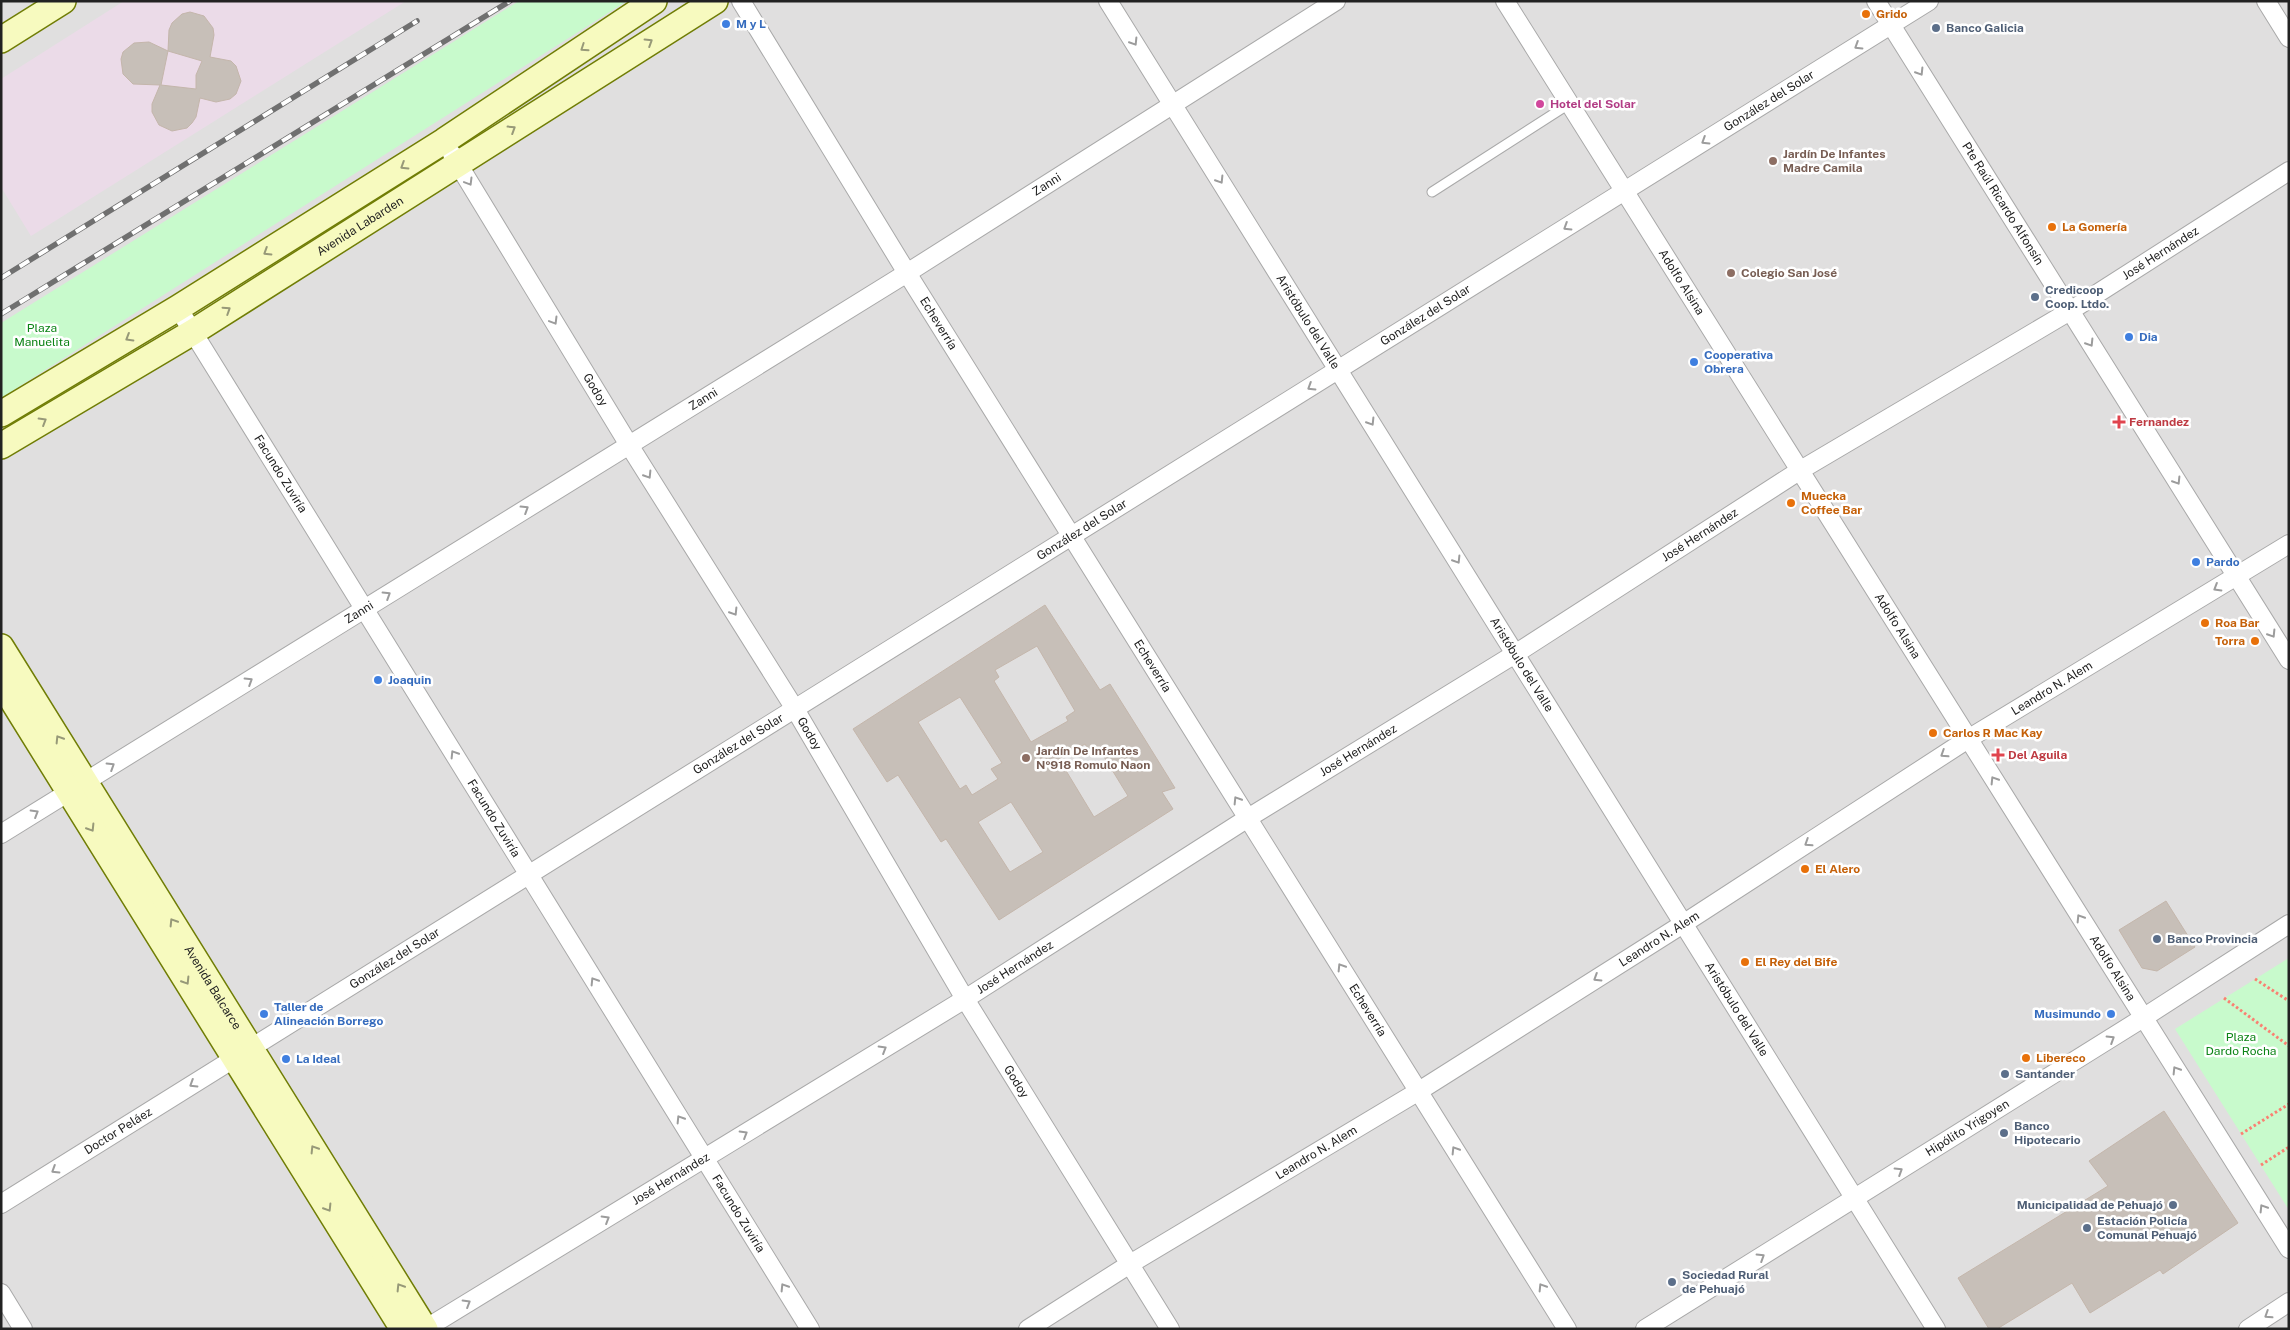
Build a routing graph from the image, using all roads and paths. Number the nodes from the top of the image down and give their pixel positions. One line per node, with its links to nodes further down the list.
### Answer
1 (63, 1): 13 (main road)
2 (654, 1): 16 (main road, Avenida Labarden, one-way to 16)
3 (715, 1): 17 (main road, Avenida Labarden, one-way to 3)
4 (741, 1): 21 (street, Echeverría)
5 (1108, 1): 15 (street, Aristóbulo del Valle, one-way to 15)
6 (1336, 1): 15 (street, Zanni)
7 (1505, 1): 14 (street, Adolfo Alsina)
8 (1876, 1): 11 (street, Pte Raúl Ricardo Alfonsín)
9 (1929, 1): 11 (street, González del Solar)
10 (2266, 1): 12 (street)
11 (1891, 25): 20 (street, González del Solar, one-way to 20); 23 (street, Pte Raúl Ricardo Alfonsín, one-way to 23)
12 (2289, 38)
13 (1, 40)
14 (1569, 104): 19 (lane); 20 (street, Adolfo Alsina)
15 (1174, 105): 21 (street, Zanni); 25 (street, Aristóbulo del Valle, one-way to 25)
16 (444, 141): 17 (street, Godoy); 22 (main road, Avenida Labarden, one-way to 22)
17 (457, 163): 24 (main road, Avenida Labarden, one-way to 17); 27 (street, Godoy, one-way to 27)
18 (2289, 171): 23 (street, José Hernández)
19 (1432, 192)
20 (1624, 192): 25 (street, González del Solar, one-way to 25); 29 (street, Adolfo Alsina)
21 (907, 273): 27 (street, Zanni); 30 (street, Echeverría)
22 (178, 308): 24 (street, Facundo Zuviría); 26 (main road, Avenida Labarden, one-way to 26)
23 (2070, 311): 29 (street, José Hernández); 32 (street, Pte Raúl Ricardo Alfonsín, one-way to 32)
24 (193, 332): 28 (main road, Avenida Labarden, one-way to 24); 33 (street, Facundo Zuviría)
25 (1338, 370): 30 (street, González del Solar, one-way to 30); 35 (street, Aristóbulo del Valle, one-way to 35)
26 (1, 414)
27 (629, 445): 33 (street, Zanni, one-way to 27); 38 (street, Godoy, one-way to 38)
28 (1, 446)
29 (1799, 471): 35 (street, José Hernández); 39 (street, Adolfo Alsina)
30 (1072, 536): 38 (street, González del Solar); 41 (street, Echeverría, one-way to 30)
31 (2289, 544): 32 (street, Leandro N. Alem)
32 (2237, 577): 36 (street, Pte Raúl Ricardo Alfonsín, one-way to 36); 39 (street, Leandro N. Alem, one-way to 39)
33 (364, 609): 40 (street, Zanni, one-way to 33); 43 (street, Facundo Zuviría, one-way to 33)
34 (1, 647): 40 (main road, Avenida Balcarce, one-way to 34)
35 (1515, 654): 41 (street, José Hernández); 44 (street, Aristóbulo del Valle)
36 (2289, 660)
37 (1, 682): 40 (main road, Avenida Balcarce)
38 (795, 709): 43 (street, González del Solar); 48 (street, Godoy)
39 (1968, 739): 44 (street, Leandro N. Alem, one-way to 44); 50 (street, Adolfo Alsina, one-way to 39)
40 (77, 787): 42 (street, Zanni, one-way to 40); 52 (main road, Avenida Balcarce)
41 (1248, 818): 48 (street, José Hernández); 53 (street, Echeverría, one-way to 41)
42 (1, 834)
43 (528, 875): 52 (street, González del Solar); 57 (street, Facundo Zuviría, one-way to 43)
44 (1683, 924): 53 (street, Leandro N. Alem, one-way to 53); 59 (street, Aristóbulo del Valle)
45 (2289, 924): 50 (street, Hipólito Yrigoyen)
46 (2255, 979): 49 (path)
47 (2224, 998): 51 (path)
48 (965, 999): 57 (street, José Hernández, one-way to 48); 62 (street, Godoy)
49 (2289, 1001)
50 (2143, 1018): 59 (street, Hipólito Yrigoyen, one-way to 50); 61 (street, Adolfo Alsina, one-way to 50)
51 (2289, 1046)
52 (243, 1053): 60 (street, Doctor Peláez, one-way to 60); 66 (main road, Avenida Balcarce, one-way to 66); 67 (main road, Avenida Balcarce, one-way to 52)
53 (1419, 1091): 62 (street, Leandro N. Alem); 71 (street, Echeverría, one-way to 53)
54 (2289, 1104): 55 (path)
55 (2241, 1134)
56 (2289, 1147): 58 (path)
57 (704, 1159): 67 (street, José Hernández, one-way to 57); 68 (street, Facundo Zuviría, one-way to 57)
58 (2261, 1165)
59 (1854, 1198): 72 (street, Hipólito Yrigoyen, one-way to 59); 73 (street, Aristóbulo del Valle)
60 (1, 1204)
61 (2289, 1249)
62 (1130, 1264): 69 (street, Leandro N. Alem); 70 (street, Godoy)
63 (1, 1293): 65 (street)
64 (2289, 1302): 74 (street, one-way to 74)
65 (24, 1329)
66 (403, 1329)
67 (425, 1329)
68 (810, 1329)
69 (1028, 1329)
70 (1170, 1329)
71 (1567, 1329)
72 (1645, 1329)
73 (1936, 1329)
74 (2248, 1329)

